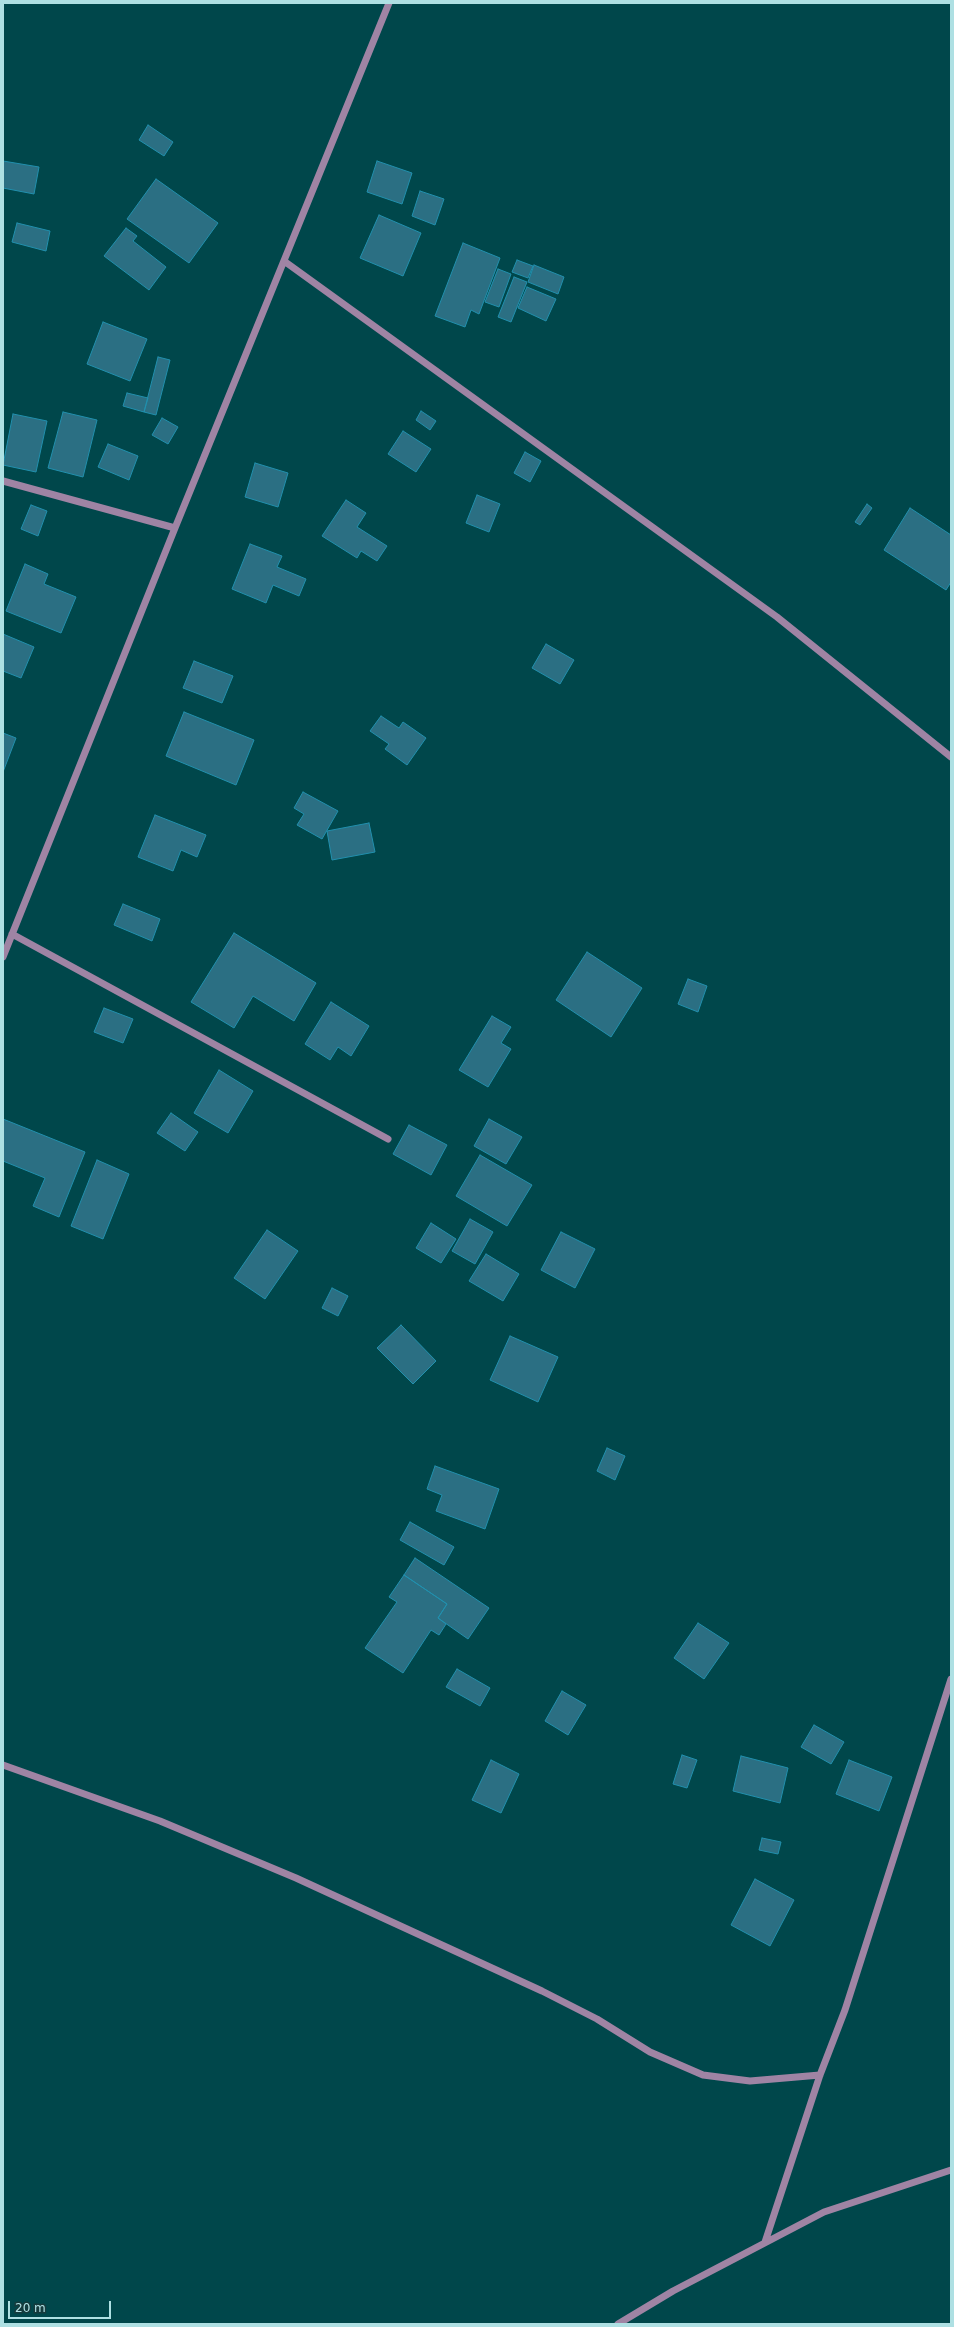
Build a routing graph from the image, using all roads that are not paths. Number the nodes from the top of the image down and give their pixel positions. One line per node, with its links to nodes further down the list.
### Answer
1 (389, 3): 2 (street)
2 (284, 261): 4 (street); 5 (street)
3 (3, 482): 4 (street)
4 (175, 528): 6 (street)
5 (951, 757)
6 (12, 934): 7 (street); 8 (street)
7 (3, 957)
8 (388, 1139)
9 (951, 1679): 11 (street)
10 (3, 1765): 11 (street)
11 (820, 2075): 13 (street)
12 (951, 2170): 13 (street)
13 (765, 2242): 14 (street)
14 (618, 2324)

